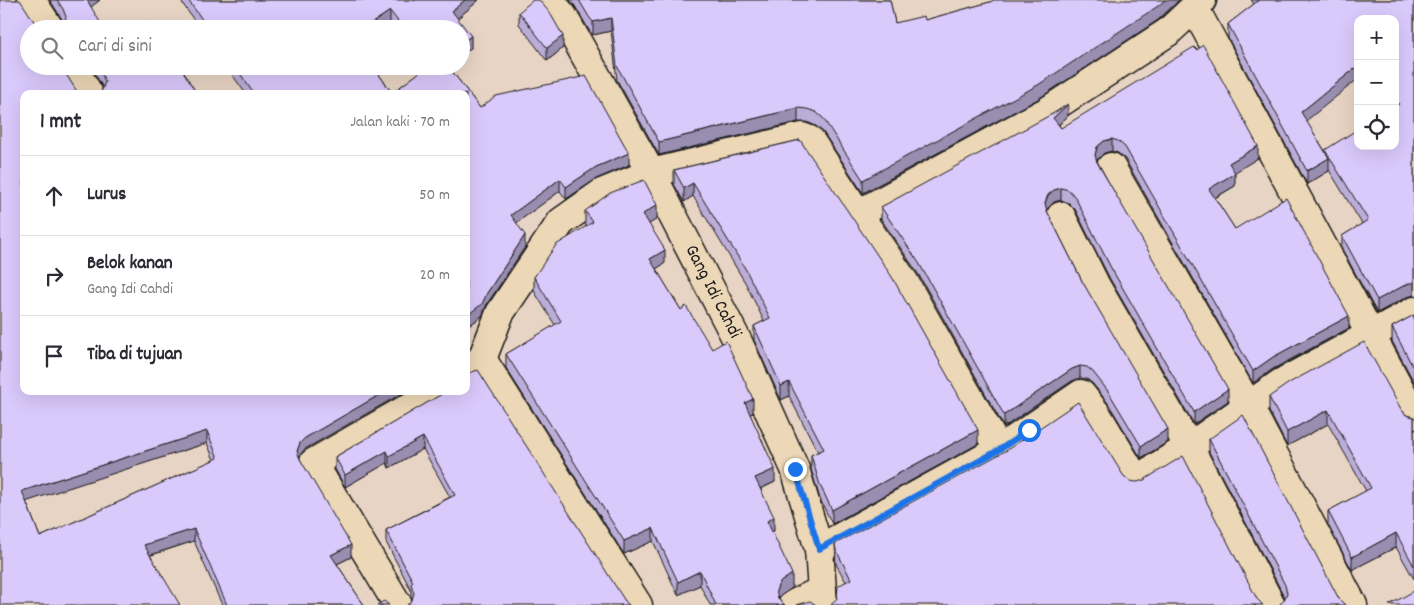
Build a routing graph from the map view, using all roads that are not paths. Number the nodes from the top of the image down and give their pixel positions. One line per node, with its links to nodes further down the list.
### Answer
1 (31, 0): 4 (street)
2 (548, 0): 8 (street, Gang Idi Cahdi)
3 (1199, 4): 9 (street); 12 (street)
4 (44, 20)
5 (77, 75): 6 (street)
6 (87, 90)
7 (1111, 167): 15 (street)
8 (651, 173): 9 (street); 13 (street); 19 (street, Gang Idi Cahdi)
9 (858, 214): 18 (street)
10 (1061, 216): 17 (street)
11 (1414, 311): 12 (street)
12 (1370, 334): 15 (street); 16 (street)
13 (474, 365): 22 (street)
14 (431, 395): 21 (street)
15 (1248, 405): 17 (street); 25 (street)
16 (1414, 415)
17 (1189, 447): 18 (street); 24 (street)
18 (999, 450): 19 (street)
19 (819, 549): 20 (street, Gang Idi Cahdi)
20 (823, 597): 23 (street)
21 (398, 605)
22 (638, 605)
23 (792, 605)
24 (1270, 605)
25 (1353, 605)

